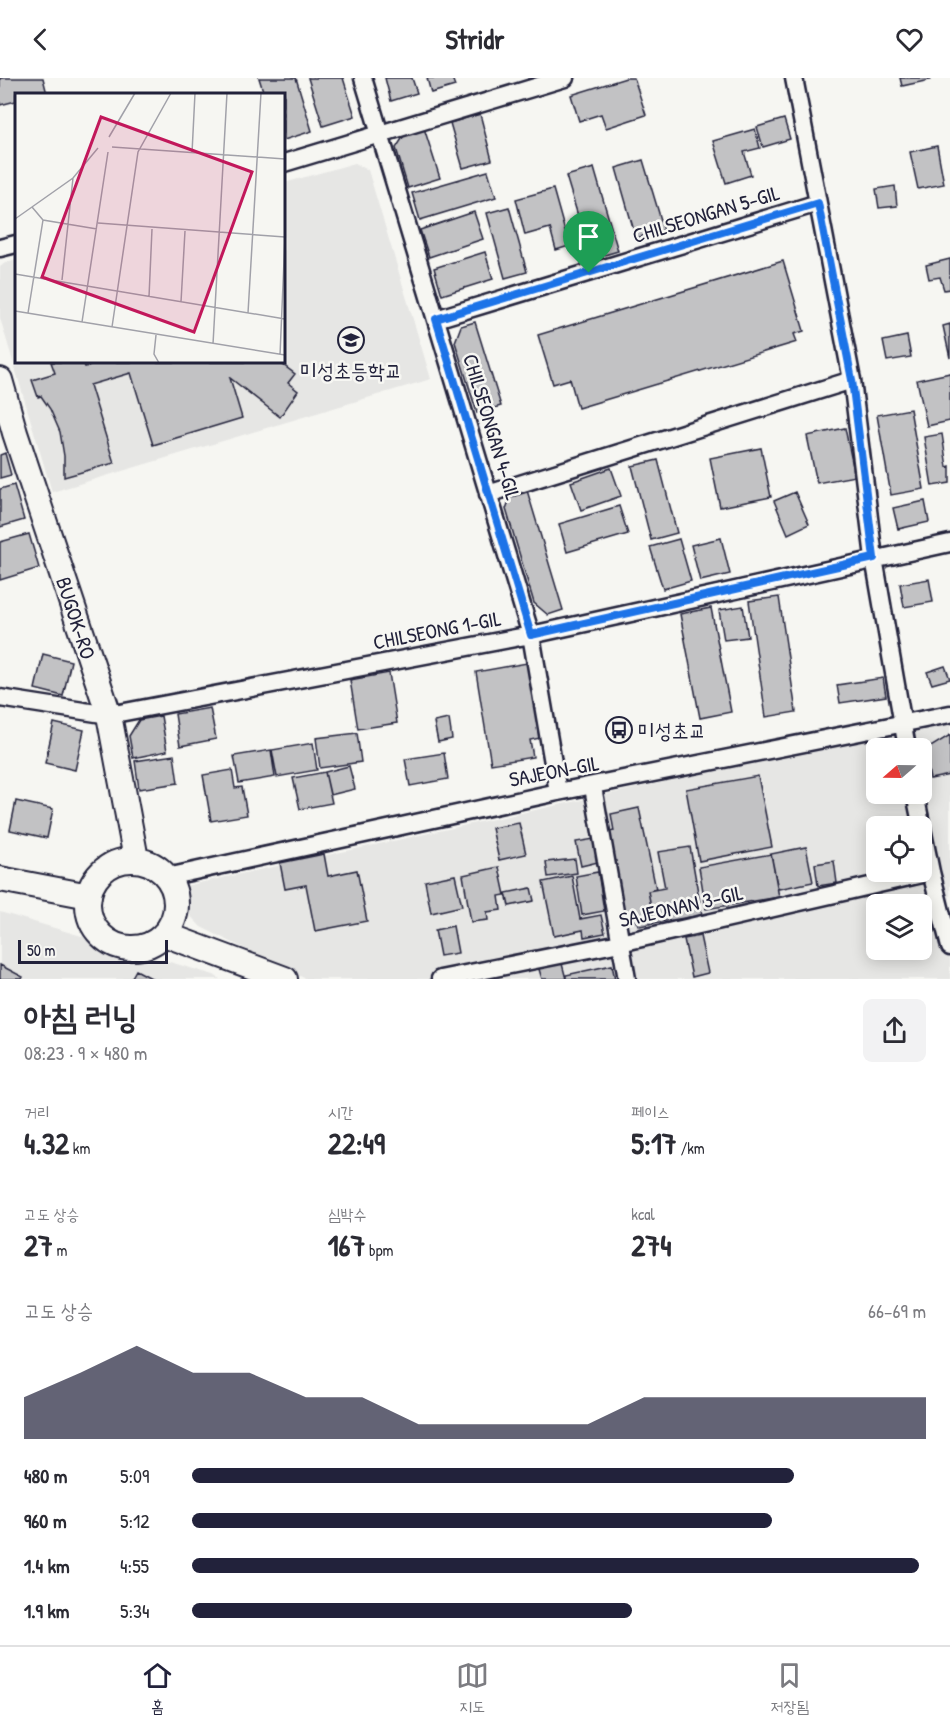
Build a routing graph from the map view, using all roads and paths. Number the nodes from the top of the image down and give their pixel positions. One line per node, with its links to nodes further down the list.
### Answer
1 (363, 78): 4 (street, CHILSEONGAN 4-GIL)
2 (565, 78): 4 (street)
3 (794, 78): 6 (street)
4 (380, 134): 5 (street); 9 (street, CHILSEONGAN 4-GIL)
5 (285, 163)
6 (818, 203): 9 (street, CHILSEONGAN 5-GIL); 11 (street)
7 (15, 244): 8 (street)
8 (0, 249)
9 (436, 319): 13 (street, CHILSEONGAN 4-GIL)
10 (0, 380): 12 (street, BUGOK-RO)
11 (852, 380): 13 (street); 15 (street)
12 (8, 435): 19 (street, BUGOK-RO)
13 (488, 494): 16 (street, CHILSEONGAN 4-GIL)
14 (950, 543): 15 (street, CHILSEONG 1-GIL)
15 (874, 558): 16 (street, CHILSEONG 1-GIL); 20 (street)
16 (531, 635): 19 (street, CHILSEONG 1-GIL); 23 (street, CHILSEONGAN 4-GIL)
17 (0, 698): 19 (street, CHILSEONG 1-GIL)
18 (950, 714): 20 (street, SAJEON-GIL)
19 (109, 715): 24 (street, BUGOK-RO)
20 (902, 722): 21 (street); 22 (street, SAJEON-GIL)
21 (905, 738)
22 (593, 787): 23 (street, SAJEON-GIL); 31 (street)
23 (558, 792): 26 (street, SAJEON-GIL)
24 (136, 859): 26 (street); 29 (street)
25 (932, 876): 32 (street)
26 (167, 877): 30 (street)
27 (0, 879): 29 (street)
28 (887, 882): 31 (street, SAJEONAN 3-GIL)
29 (89, 896): 30 (street)
30 (164, 934): 33 (street)
31 (620, 943): 34 (street, SAJEONAN 3-GIL); 35 (street)
32 (950, 947)
33 (285, 979)
34 (440, 979)
35 (627, 979)

